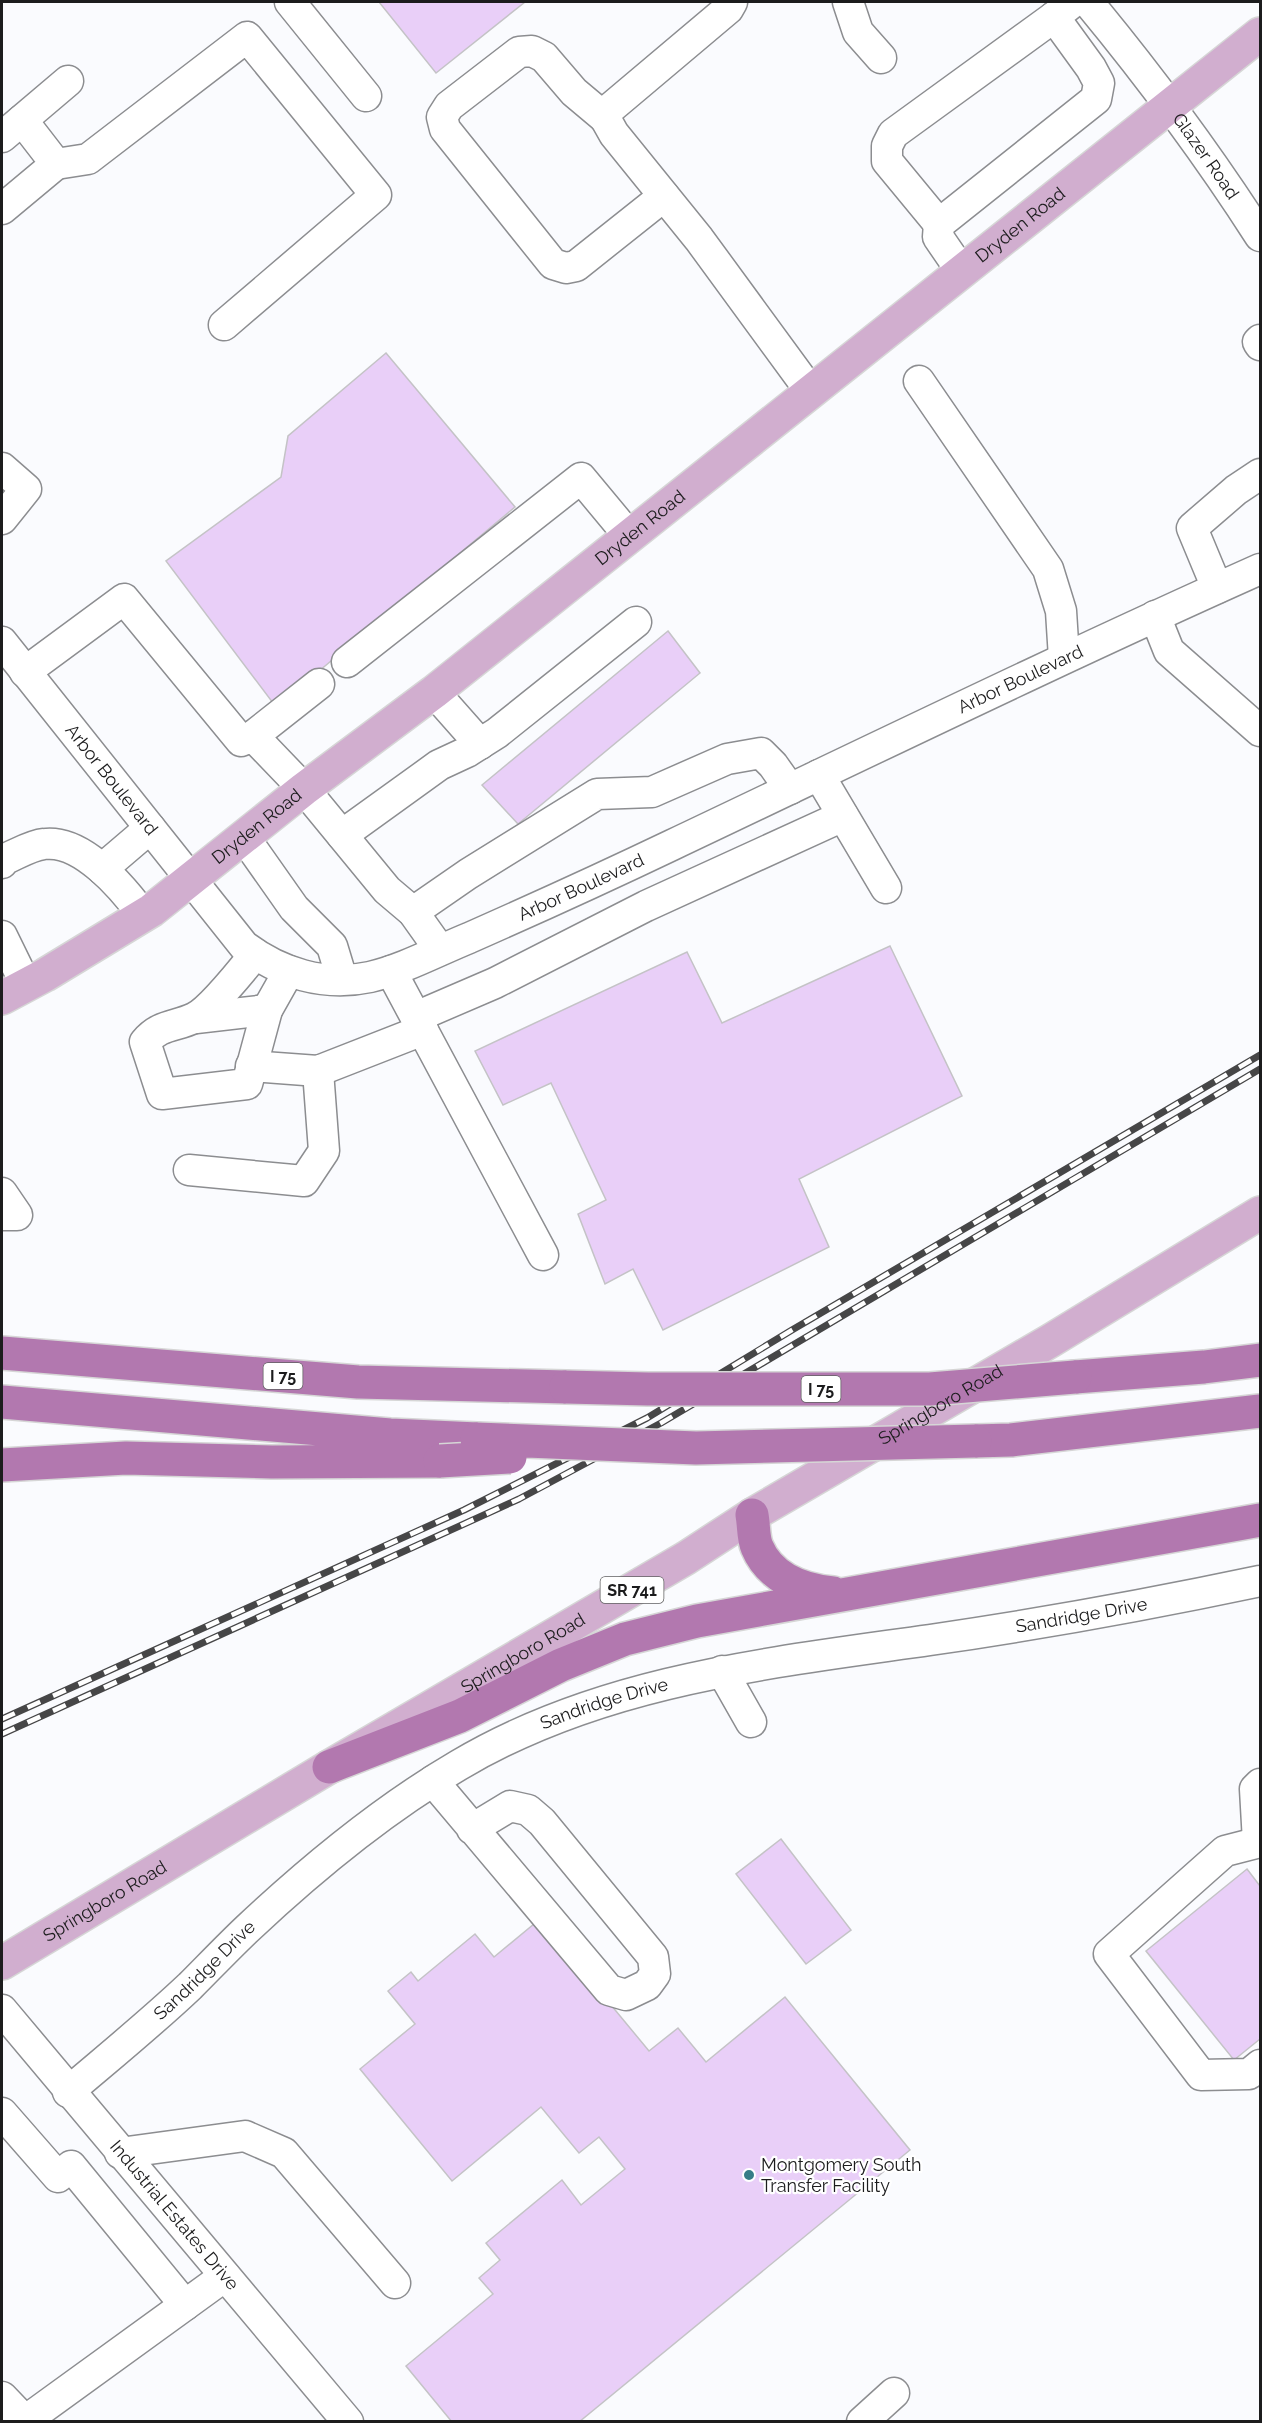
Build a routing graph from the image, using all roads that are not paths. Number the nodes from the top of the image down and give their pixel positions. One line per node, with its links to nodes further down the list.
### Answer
1 (290, 2): 9 (street)
2 (732, 2): 11 (street)
3 (848, 2): 7 (street)
4 (1088, 2): 10 (street, Glazer Road)
5 (1064, 9): 16 (street); 16 (street)
6 (1260, 34): 10 (main road, Dryden Road)
7 (881, 58)
8 (69, 81): 12 (street)
9 (366, 96)
10 (1171, 105): 17 (street, Glazer Road); 18 (main road, Dryden Road)
11 (605, 118): 14 (street); 14 (street)
12 (12, 128): 13 (street)
13 (56, 164): 15 (street); 19 (street)
14 (664, 196): 23 (street)
15 (2, 209)
16 (939, 224): 18 (street)
17 (1260, 236)
18 (962, 272): 23 (main road, Dryden Road)
19 (225, 325)
20 (1260, 340): 21 (street)
21 (1260, 345)
22 (919, 381): 33 (street)
23 (811, 392): 27 (main road, Dryden Road)
24 (2, 468): 26 (street)
25 (1260, 474): 29 (street)
26 (2, 519)
27 (630, 537): 34 (street); 37 (main road, Dryden Road)
28 (1260, 569): 29 (street, Arbor Boulevard)
29 (1217, 588): 30 (street, Arbor Boulevard)
30 (1155, 616): 33 (street, Arbor Boulevard); 38 (street)
31 (636, 622): 40 (street)
32 (2, 642): 35 (street, Arbor Boulevard)
33 (1064, 658): 41 (street, Arbor Boulevard)
34 (347, 662)
35 (25, 672): 39 (street); 45 (street, Arbor Boulevard)
36 (319, 684): 39 (street)
37 (434, 692): 40 (street); 42 (main road, Dryden Road)
38 (1260, 731)
39 (253, 736): 42 (street)
40 (480, 744): 46 (street)
41 (819, 775): 43 (street, Arbor Boulevard); 44 (street)
42 (304, 789): 46 (street); 47 (main road, Dryden Road)
43 (790, 789): 52 (street); 55 (street, Arbor Boulevard)
44 (843, 816): 51 (street); 63 (street)
45 (150, 828): 49 (street); 50 (street, Arbor Boulevard)
46 (342, 836): 52 (street)
47 (244, 837): 50 (main road, Dryden Road); 59 (street)
48 (2, 863): 49 (street)
49 (102, 869): 53 (street)
50 (192, 878): 53 (main road, Dryden Road); 56 (street, Arbor Boulevard)
51 (886, 888)
52 (413, 912): 55 (street)
53 (143, 915): 60 (main road, Dryden Road)
54 (2, 936): 60 (street)
55 (440, 950): 57 (street, Arbor Boulevard)
56 (255, 954): 58 (street, Arbor Boulevard); 62 (street)
57 (391, 970): 59 (street, Arbor Boulevard); 63 (street)
58 (289, 971): 59 (street, Arbor Boulevard); 61 (street)
59 (342, 980)
60 (14, 992)
61 (267, 1010): 62 (street); 64 (street)
62 (195, 1018): 64 (street)
63 (420, 1024): 65 (street); 70 (street)
64 (251, 1066): 65 (street)
65 (318, 1071): 66 (street)
66 (189, 1170)
67 (2, 1193): 69 (street)
68 (1260, 1213): 77 (main road, Springboro Road / SR 741)
69 (2, 1215)
70 (543, 1255)
71 (2, 1353): 72 (highway, I 75, bridge)
72 (1260, 1360)
73 (2, 1402): 75 (highway, bridge)
74 (1260, 1411): 75 (highway, bridge)
75 (696, 1448): 76 (highway, bridge)
76 (2, 1465)
77 (752, 1515): 80 (highway); 83 (main road, Springboro Road / SR 741)
78 (1260, 1520): 80 (highway)
79 (1260, 1581): 81 (street, Sandridge Drive)
80 (857, 1593): 83 (highway)
81 (722, 1671): 82 (street); 84 (street, Sandridge Drive)
82 (751, 1722)
83 (329, 1767): 88 (main road, Springboro Road / SR 741)
84 (433, 1781): 86 (street); 91 (street, Sandridge Drive)
85 (1260, 1784): 87 (street)
86 (472, 1830): 86 (street)
87 (1259, 1842): 90 (street)
88 (2, 1963)
89 (2, 2010): 91 (street, Industrial Estates Drive)
90 (1260, 2065)
91 (68, 2092): 93 (street, Industrial Estates Drive)
92 (2, 2112): 96 (street)
93 (120, 2153): 94 (street, Industrial Estates Drive); 95 (street)
94 (225, 2276): 96 (street); 100 (street, Industrial Estates Drive)
95 (394, 2283)
96 (185, 2305): 99 (street)
97 (894, 2393): 101 (street)
98 (2, 2397): 99 (street)
99 (25, 2421)
100 (348, 2421)
101 (862, 2421)

